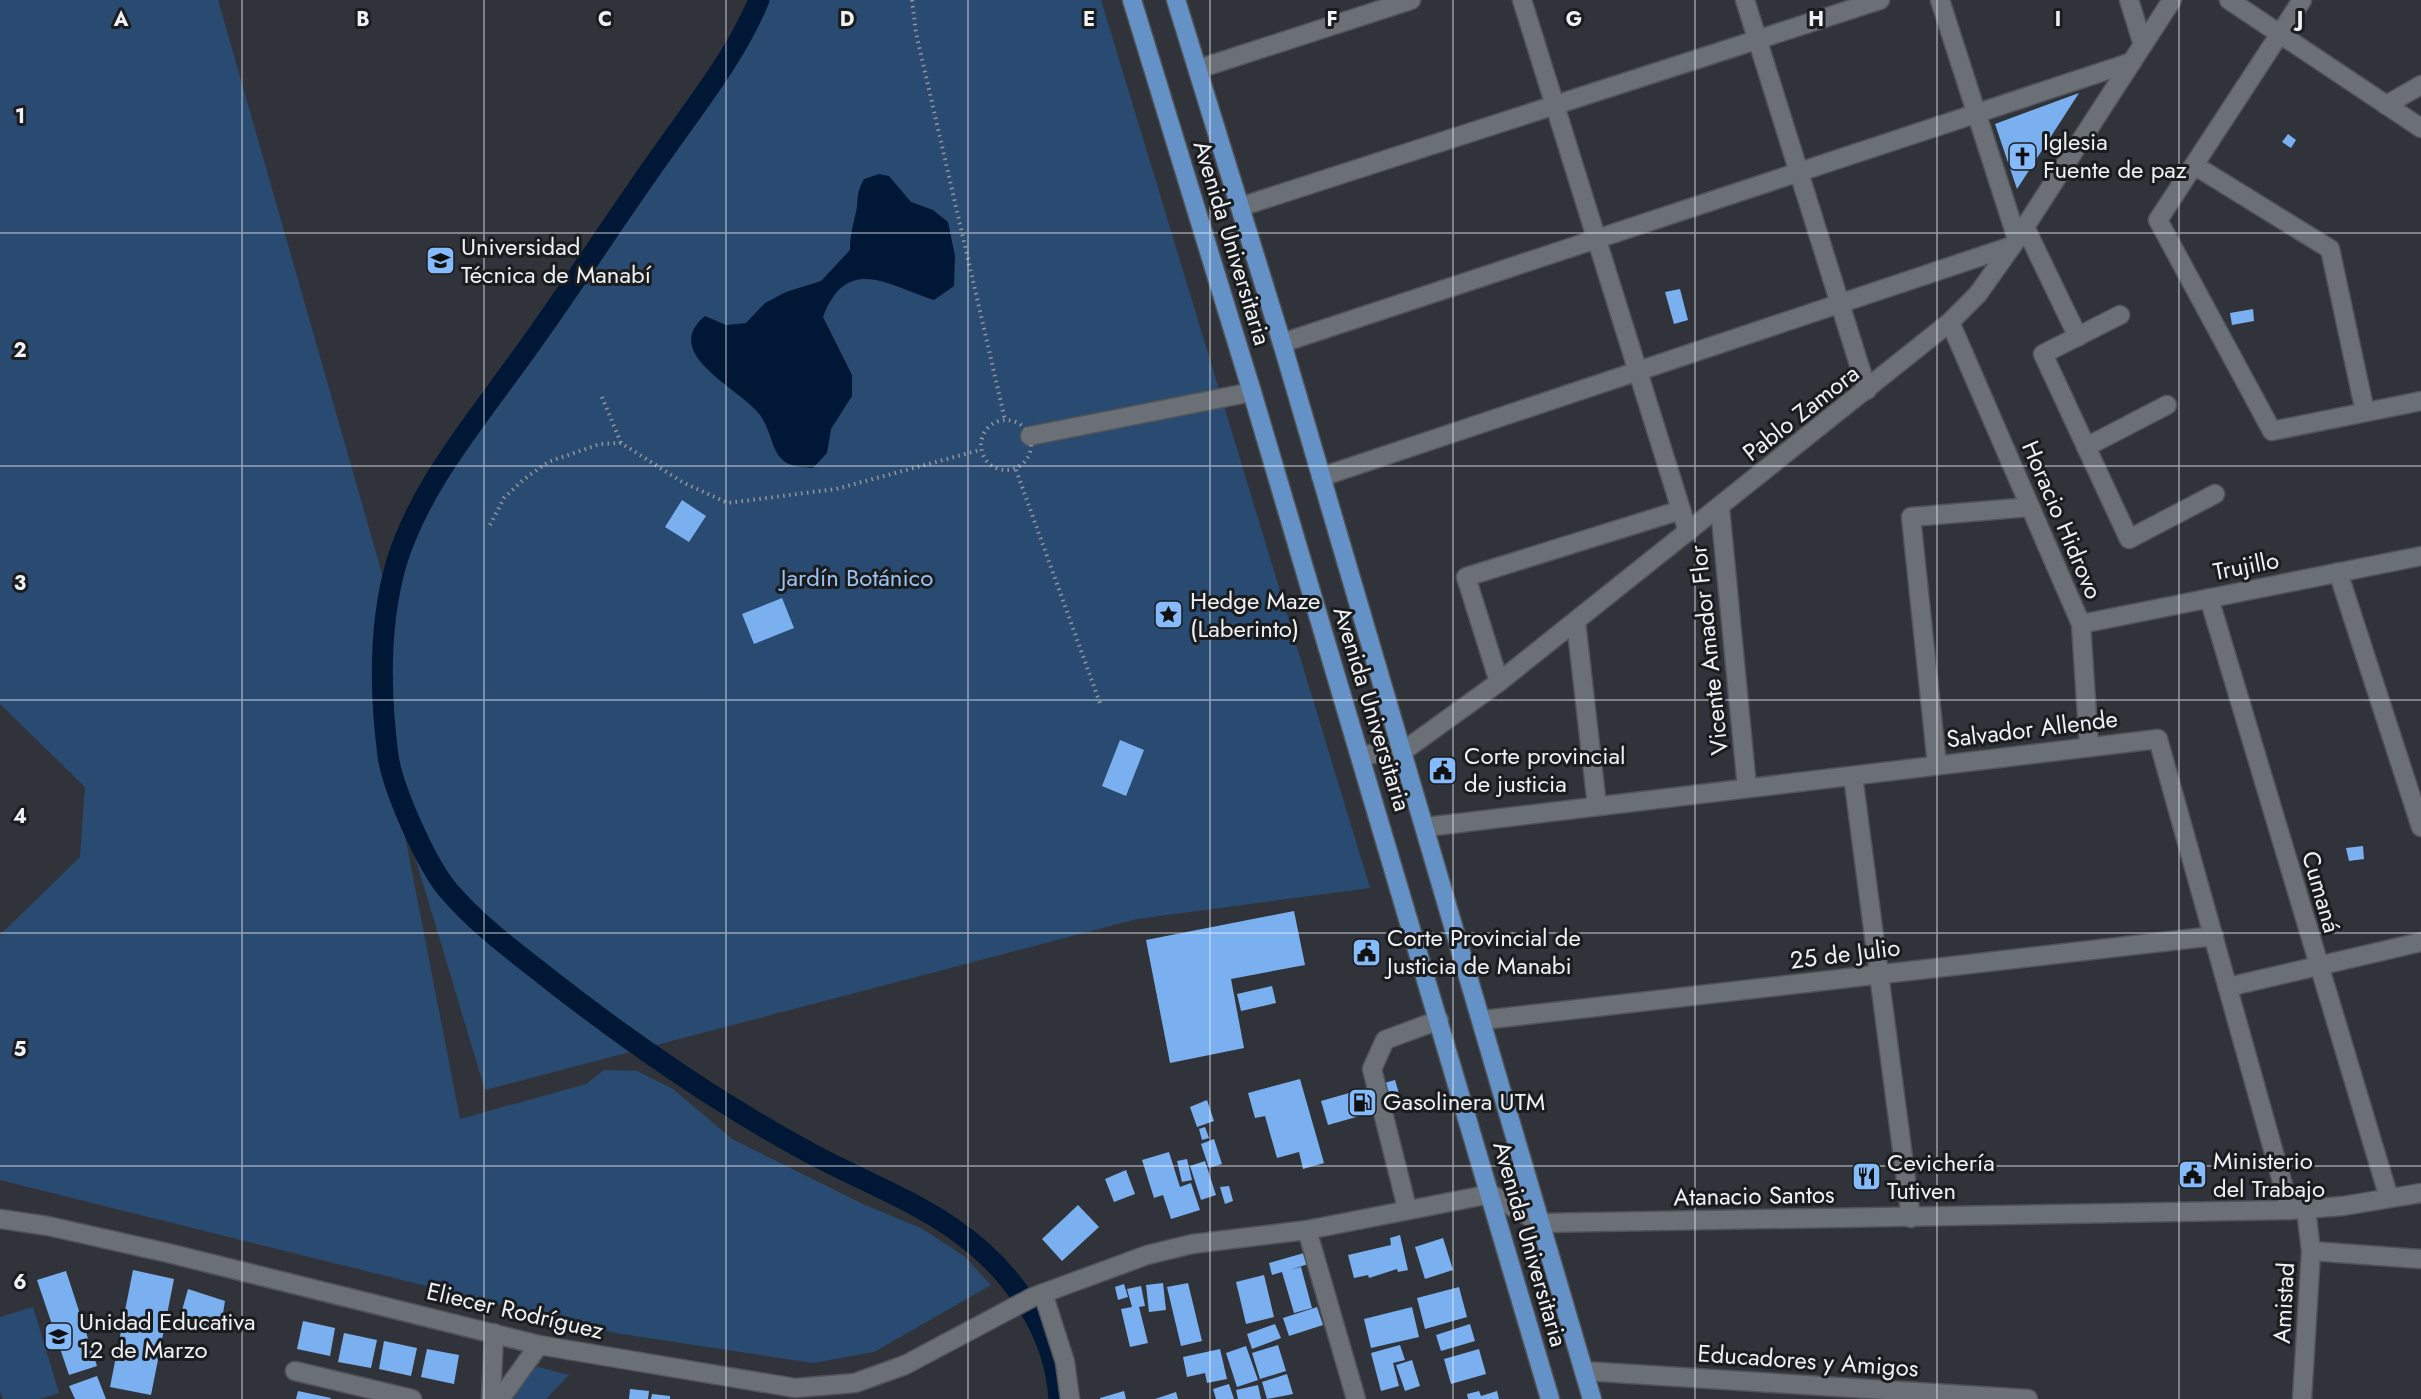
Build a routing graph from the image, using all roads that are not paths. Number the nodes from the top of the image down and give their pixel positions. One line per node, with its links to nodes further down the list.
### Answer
1 (1132, 0): 34 (main road, Avenida Universitaria)
2 (1176, 0): 16 (main road, Avenida Universitaria)
3 (1411, 0): 16 (street)
4 (1522, 0): 18 (street)
5 (1745, 0): 13 (street)
6 (1880, 0): 13 (street)
7 (1940, 0): 20 (street)
8 (2129, 0): 14 (street)
9 (2172, 0): 14 (street, Pablo Zamora)
10 (2229, 0): 12 (street)
11 (2302, 0): 12 (street)
12 (2280, 34): 19 (street); 22 (street)
13 (1758, 40): 18 (street); 23 (street)
14 (2143, 45): 15 (street, Pablo Zamora)
15 (2132, 62): 20 (street); 25 (street, Pablo Zamora)
16 (1198, 69): 24 (main road, Avenida Universitaria)
17 (2421, 85): 19 (street)
18 (1554, 105): 24 (street); 26 (street)
19 (2386, 105): 21 (street)
20 (1975, 114): 23 (street); 25 (street)
21 (2421, 128)
22 (2194, 165): 37 (street); 37 (street)
23 (1799, 172): 26 (street); 27 (street)
24 (1240, 207): 31 (main road, Avenida Universitaria)
25 (2018, 237): 27 (street); 29 (street, Pablo Zamora); 30 (street)
26 (1596, 239): 31 (street); 32 (street)
27 (1840, 303): 32 (street); 33 (street)
28 (2120, 315): 30 (street)
29 (1950, 322): 33 (street, Pablo Zamora); 43 (street, Horacio Hidrovo)
30 (2078, 337): 39 (street)
31 (1282, 343): 40 (main road, Avenida Universitaria)
32 (1638, 371): 40 (street); 44 (street)
33 (1868, 390): 42 (street, Pablo Zamora)
34 (1252, 392): 38 (street); 54 (main road, Avenida Universitaria)
35 (2421, 401): 37 (street)
36 (2167, 405): 39 (street)
37 (2366, 412)
38 (1030, 436)
39 (2086, 447): 41 (street)
40 (1321, 477): 53 (main road, Avenida Universitaria)
41 (2215, 494)
42 (1719, 507): 45 (street, Pablo Zamora); 57 (street, Vicente Amador Flor)
43 (2030, 507): 50 (street, Horacio Hidrovo); 55 (street)
44 (1682, 510): 45 (street); 51 (street)
45 (1688, 532): 49 (street, Pablo Zamora)
46 (2421, 556): 47 (street, Trujillo)
47 (2338, 572): 48 (street, Trujillo); 60 (street)
48 (2209, 598): 50 (street, Trujillo); 63 (street, Cumaná)
49 (1576, 622): 51 (street, Pablo Zamora); 58 (street)
50 (2081, 624): 52 (street, Horacio Hidrovo)
51 (1499, 682): 53 (street, Pablo Zamora)
52 (2089, 747): 55 (street, Salvador Allende); 61 (street, Salvador Allende)
53 (1402, 752): 54 (street); 59 (main road, Avenida Universitaria)
54 (1360, 755): 66 (main road, Avenida Universitaria)
55 (1937, 765): 56 (street, Salvador Allende)
56 (1853, 776): 57 (street, Salvador Allende); 64 (street)
57 (1747, 788): 58 (street, Salvador Allende)
58 (1597, 806): 59 (street, Salvador Allende)
59 (1426, 827): 67 (main road, Avenida Universitaria)
60 (2421, 827)
61 (2214, 936): 64 (street, 25 de Julio); 65 (street, Salvador Allende)
62 (2421, 942): 63 (street)
63 (2318, 966): 65 (street); 70 (street, Cumaná)
64 (1879, 974): 67 (street, 25 de Julio); 73 (street)
65 (2228, 987): 72 (street, Salvador Allende)
66 (1439, 1020): 69 (main road, Avenida Universitaria); 71 (street)
67 (1483, 1020): 75 (main road, Avenida Universitaria)
68 (2421, 1193): 70 (street, Atanacio Santos)
69 (1491, 1194): 71 (street, Eliecer Rodríguez); 75 (street); 90 (main road, Avenida Universitaria)
70 (2389, 1198): 72 (street, Atanacio Santos)
71 (1407, 1208): 76 (street, Eliecer Rodríguez)
72 (2298, 1210): 73 (street, Atanacio Santos); 77 (street, Amistad)
73 (1911, 1218): 75 (street, Atanacio Santos)
74 (0, 1219): 80 (street, Eliecer Rodríguez)
75 (1540, 1223): 83 (main road, Avenida Universitaria)
76 (1307, 1230): 79 (street, Eliecer Rodríguez); 89 (street)
77 (2311, 1251): 78 (street); 93 (street, Amistad)
78 (2421, 1259)
79 (1038, 1295): 84 (street, Eliecer Rodríguez); 88 (street)
80 (494, 1333): 81 (street, Eliecer Rodríguez); 86 (street)
81 (539, 1345): 84 (street, Eliecer Rodríguez); 87 (street)
82 (295, 1371): 85 (street)
83 (1584, 1371): 91 (main road, Avenida Universitaria); 92 (street, Educadores y Amigos)
84 (794, 1394)
85 (412, 1399)
86 (491, 1399)
87 (500, 1399)
88 (1070, 1399)
89 (1356, 1399)
90 (1550, 1399)
91 (1592, 1399)
92 (2017, 1399)
93 (2302, 1399)

